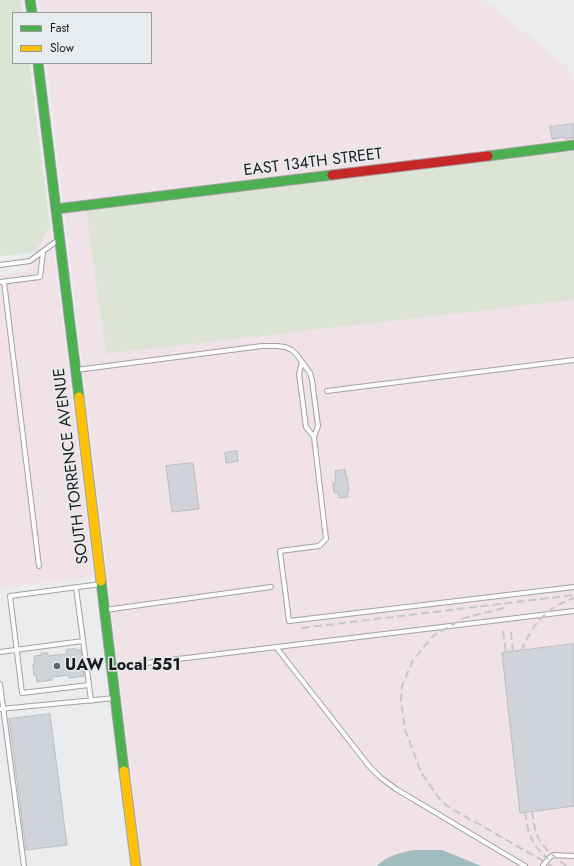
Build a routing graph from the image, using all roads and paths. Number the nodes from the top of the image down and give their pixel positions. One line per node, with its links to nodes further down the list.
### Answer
1 (30, 0): 2 (main road)
2 (32, 12)
3 (38, 64): 5 (main road, SOUTH TORRENCE AVENUE)
4 (574, 145): 5 (main road, EAST 134TH STREET)
5 (56, 210): 6 (main road, SOUTH TORRENCE AVENUE)
6 (59, 239): 7 (lane); 12 (main road, SOUTH TORRENCE AVENUE)
7 (43, 252): 8 (lane); 9 (lane)
8 (0, 265)
9 (2, 282): 15 (lane)
10 (574, 360): 13 (lane)
11 (302, 362): 12 (lane); 14 (lane); 14 (lane)
12 (75, 370): 16 (main road, SOUTH TORRENCE AVENUE)
13 (327, 391)
14 (314, 437): 17 (lane)
15 (39, 566)
16 (101, 584): 19 (lane); 20 (main road, SOUTH TORRENCE AVENUE)
17 (574, 586)
18 (271, 587): 20 (lane)
19 (76, 588): 22 (lane); 24 (lane)
20 (104, 610): 26 (main road, SOUTH TORRENCE AVENUE)
21 (574, 611): 23 (lane)
22 (83, 641): 24 (lane); 28 (lane)
23 (276, 647): 26 (lane); 35 (lane)
24 (17, 650): 25 (lane); 28 (lane)
25 (0, 652)
26 (111, 667): 29 (main road, SOUTH TORRENCE AVENUE)
27 (0, 684): 31 (lane)
28 (89, 685): 30 (lane)
29 (115, 698): 30 (lane); 34 (main road, SOUTH TORRENCE AVENUE)
30 (91, 701): 31 (lane)
31 (2, 709): 33 (lane)
32 (574, 856): 36 (lane)
33 (24, 866)
34 (136, 866)
35 (525, 866)
36 (543, 866)

